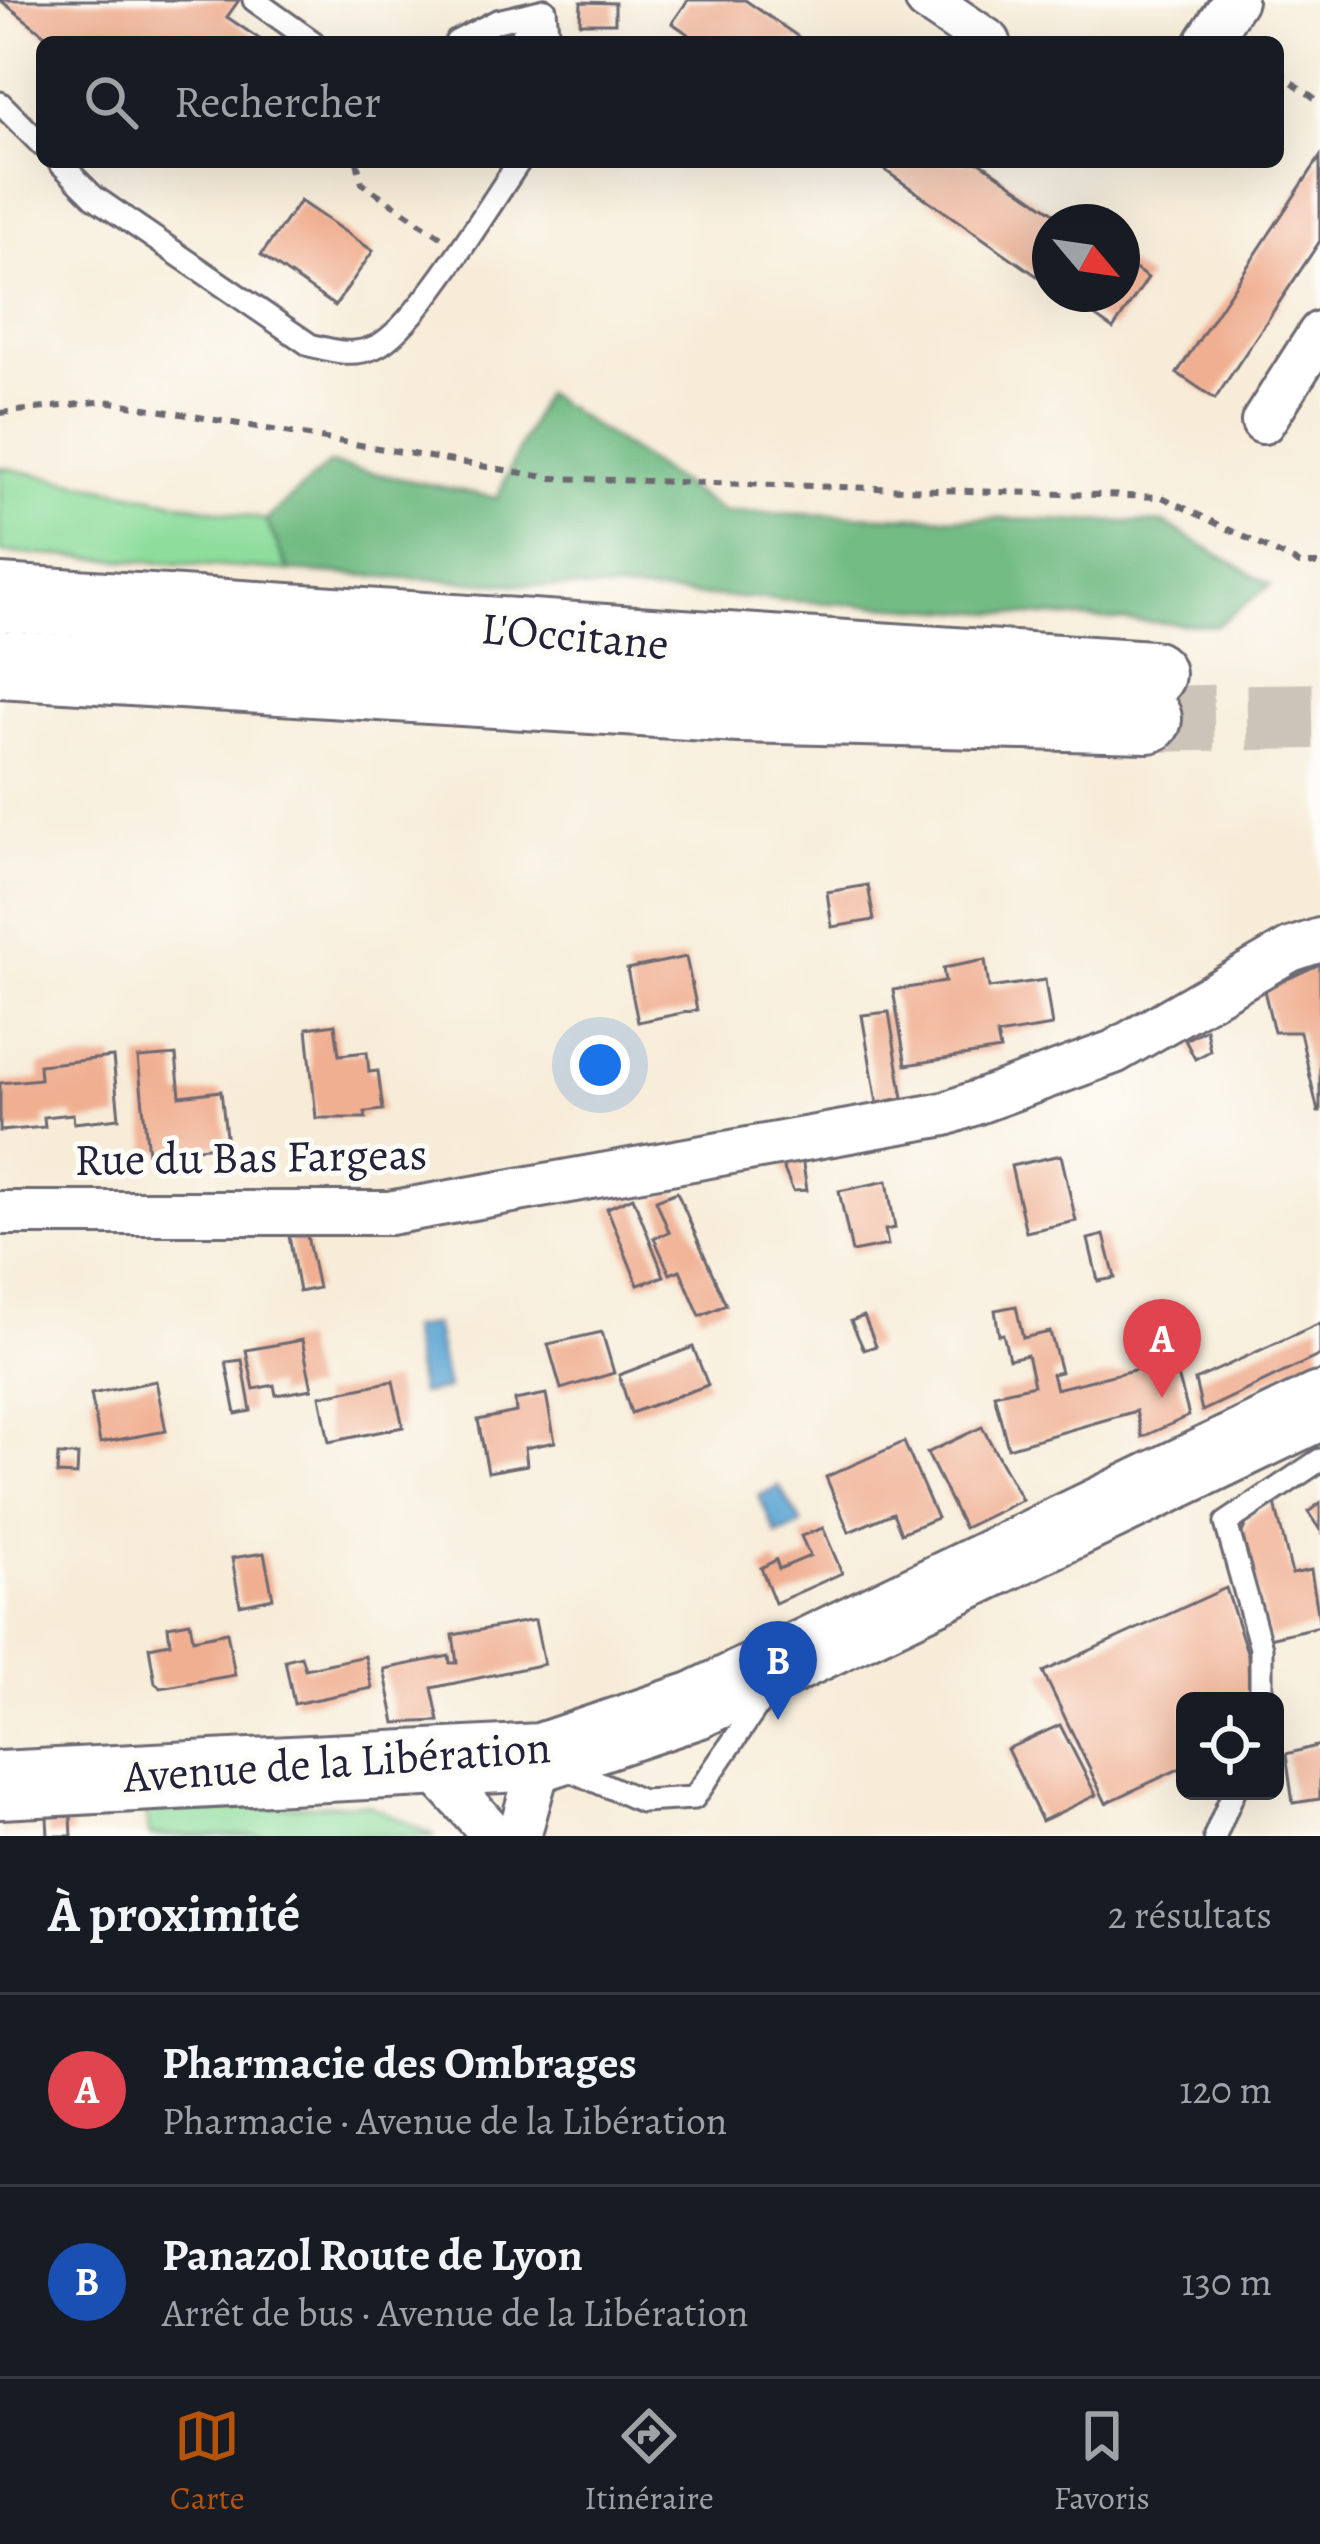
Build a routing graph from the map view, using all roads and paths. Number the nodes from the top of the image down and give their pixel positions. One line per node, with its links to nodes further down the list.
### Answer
1 (927, 0): 9 (street)
2 (1234, 0): 10 (street)
3 (549, 5): 6 (lane); 7 (lane); 8 (lane)
4 (247, 6): 5 (lane)
5 (302, 36)
6 (468, 36)
7 (521, 36)
8 (548, 36)
9 (980, 36)
10 (1211, 36)
11 (1284, 76): 12 (path)
12 (1320, 102)
13 (0, 103): 14 (lane)
14 (36, 139)
15 (65, 168): 18 (lane)
16 (358, 168): 18 (path)
17 (515, 168): 18 (lane)
18 (458, 249)
19 (1320, 333): 21 (street)
20 (0, 413): 22 (path)
21 (1263, 422)
22 (1320, 564)
23 (0, 598): 24 (main road, L'Occitane)
24 (0, 664)
25 (1320, 940): 26 (street, Rue du Bas Fargeas)
26 (0, 1213)
27 (1320, 1406): 29 (main road, Avenue de la Libération)
28 (1320, 1460): 30 (lane)
29 (791, 1659): 31 (main road, Avenue de la Libération); 31 (lane)
30 (1262, 1692)
31 (541, 1757): 32 (main road, Avenue de la Libération); 36 (street)
32 (428, 1763): 33 (main road, Avenue de la Libération); 35 (street)
33 (0, 1785)
34 (1230, 1800): 37 (lane)
35 (495, 1836)
36 (519, 1836)
37 (1215, 1836)

